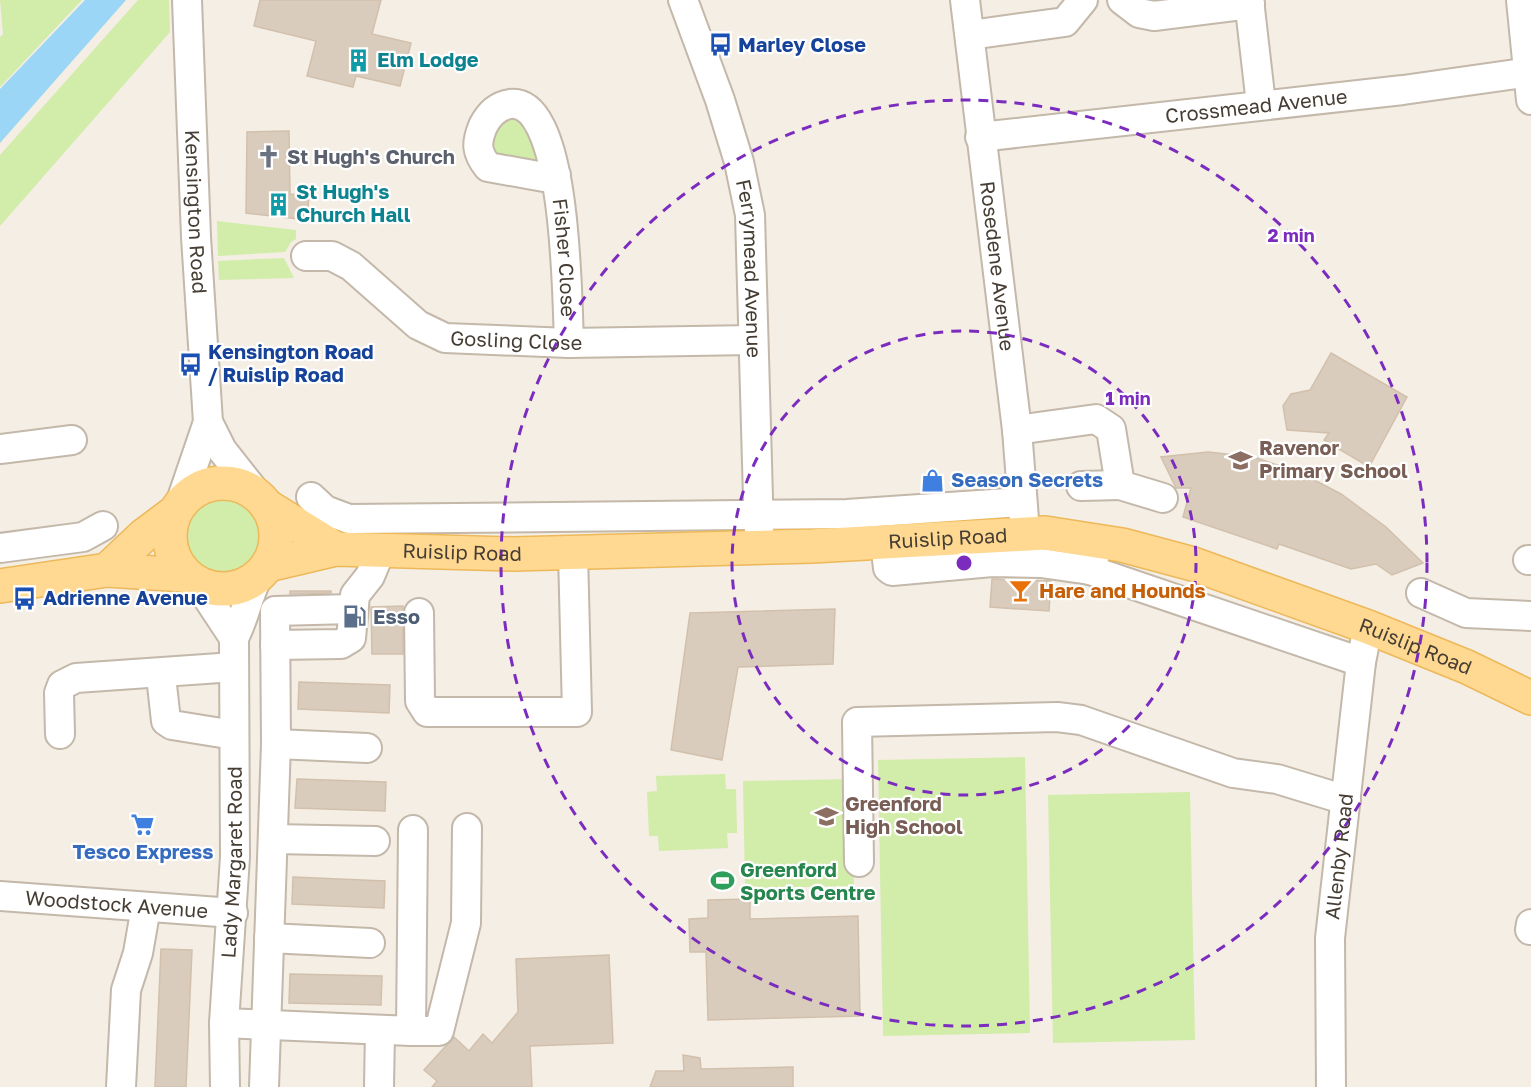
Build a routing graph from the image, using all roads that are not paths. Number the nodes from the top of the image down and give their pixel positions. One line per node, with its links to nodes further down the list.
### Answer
1 (187, 0): 16 (street, Kensington Road)
2 (683, 0): 14 (street, Ferrymead Avenue)
3 (965, 0): 8 (street, Rosedene Avenue)
4 (1083, 0): 8 (street)
5 (1122, 0): 7 (street)
6 (1521, 0): 9 (street)
7 (1250, 2): 10 (street)
8 (969, 35): 11 (street, Rosedene Avenue)
9 (1530, 82): 10 (street, Crossmead Avenue)
10 (1261, 104): 11 (street, Crossmead Avenue)
11 (980, 136): 17 (street, Rosedene Avenue)
12 (556, 175): 15 (street, Fisher Close)
13 (306, 256): 15 (street, Gosling Close)
14 (753, 340): 15 (street, Gosling Close); 26 (street, Ferrymead Avenue)
15 (569, 343)
16 (208, 422): 24 (street, Kensington Road); 25 (street, Kensington Road)
17 (1017, 430): 20 (street); 27 (street, Rosedene Avenue)
18 (72, 440): 19 (street)
19 (0, 449)
20 (1120, 485): 21 (street); 23 (street)
21 (1081, 486)
22 (311, 497): 26 (street)
23 (1163, 498)
24 (261, 500): 25 (main road); 32 (main road, Ruislip Road); 37 (main road)
25 (178, 508): 36 (main road); 38 (main road)
26 (759, 515): 27 (street); 30 (street, Ferrymead Avenue)
27 (1024, 517): 31 (main road, Ruislip Road); 35 (main road, Ruislip Road)
28 (103, 526): 29 (street)
29 (0, 548)
30 (760, 548): 31 (main road, Ruislip Road); 34 (main road, Ruislip Road)
31 (992, 548): 35 (street)
32 (336, 549): 33 (main road, Ruislip Road); 37 (main road, Ruislip Road)
33 (380, 552): 34 (main road, Ruislip Road); 51 (street)
34 (573, 553): 41 (street)
35 (1094, 555): 43 (main road, Ruislip Road); 45 (street)
36 (106, 570): 38 (main road); 39 (main road)
37 (263, 570): 38 (main road); 44 (street, Lady Margaret Road)
38 (191, 578): 44 (street)
39 (0, 586)
40 (1421, 593): 42 (street)
41 (419, 613)
42 (1531, 616)
43 (1368, 627): 45 (street, Allenby Road); 48 (main road, Ruislip Road)
44 (234, 638): 46 (street, Lady Margaret Road)
45 (1361, 662): 53 (street, Allenby Road)
46 (234, 667): 49 (street); 50 (street, Lady Margaret Road)
47 (162, 685): 50 (street)
48 (1531, 698)
49 (60, 734)
50 (234, 735): 61 (street, Lady Margaret Road)
51 (276, 744): 52 (street); 56 (street)
52 (367, 748)
53 (1346, 800): 58 (street); 72 (street, Allenby Road)
54 (467, 828): 67 (street)
55 (413, 830): 67 (street)
56 (273, 838): 57 (street); 62 (street)
57 (375, 842)
58 (859, 862)
59 (0, 896): 60 (street, Woodstock Avenue)
60 (146, 907): 61 (street, Woodstock Avenue); 68 (street)
61 (233, 913): 64 (street, Lady Margaret Road)
62 (269, 938): 63 (street); 65 (street)
63 (370, 943)
64 (224, 1023): 65 (street); 69 (street, Lady Margaret Road)
65 (267, 1025): 66 (street); 70 (street)
66 (380, 1030): 67 (street); 71 (street)
67 (411, 1031)
68 (121, 1087)
69 (225, 1087)
70 (264, 1087)
71 (379, 1087)
72 (1331, 1087)

